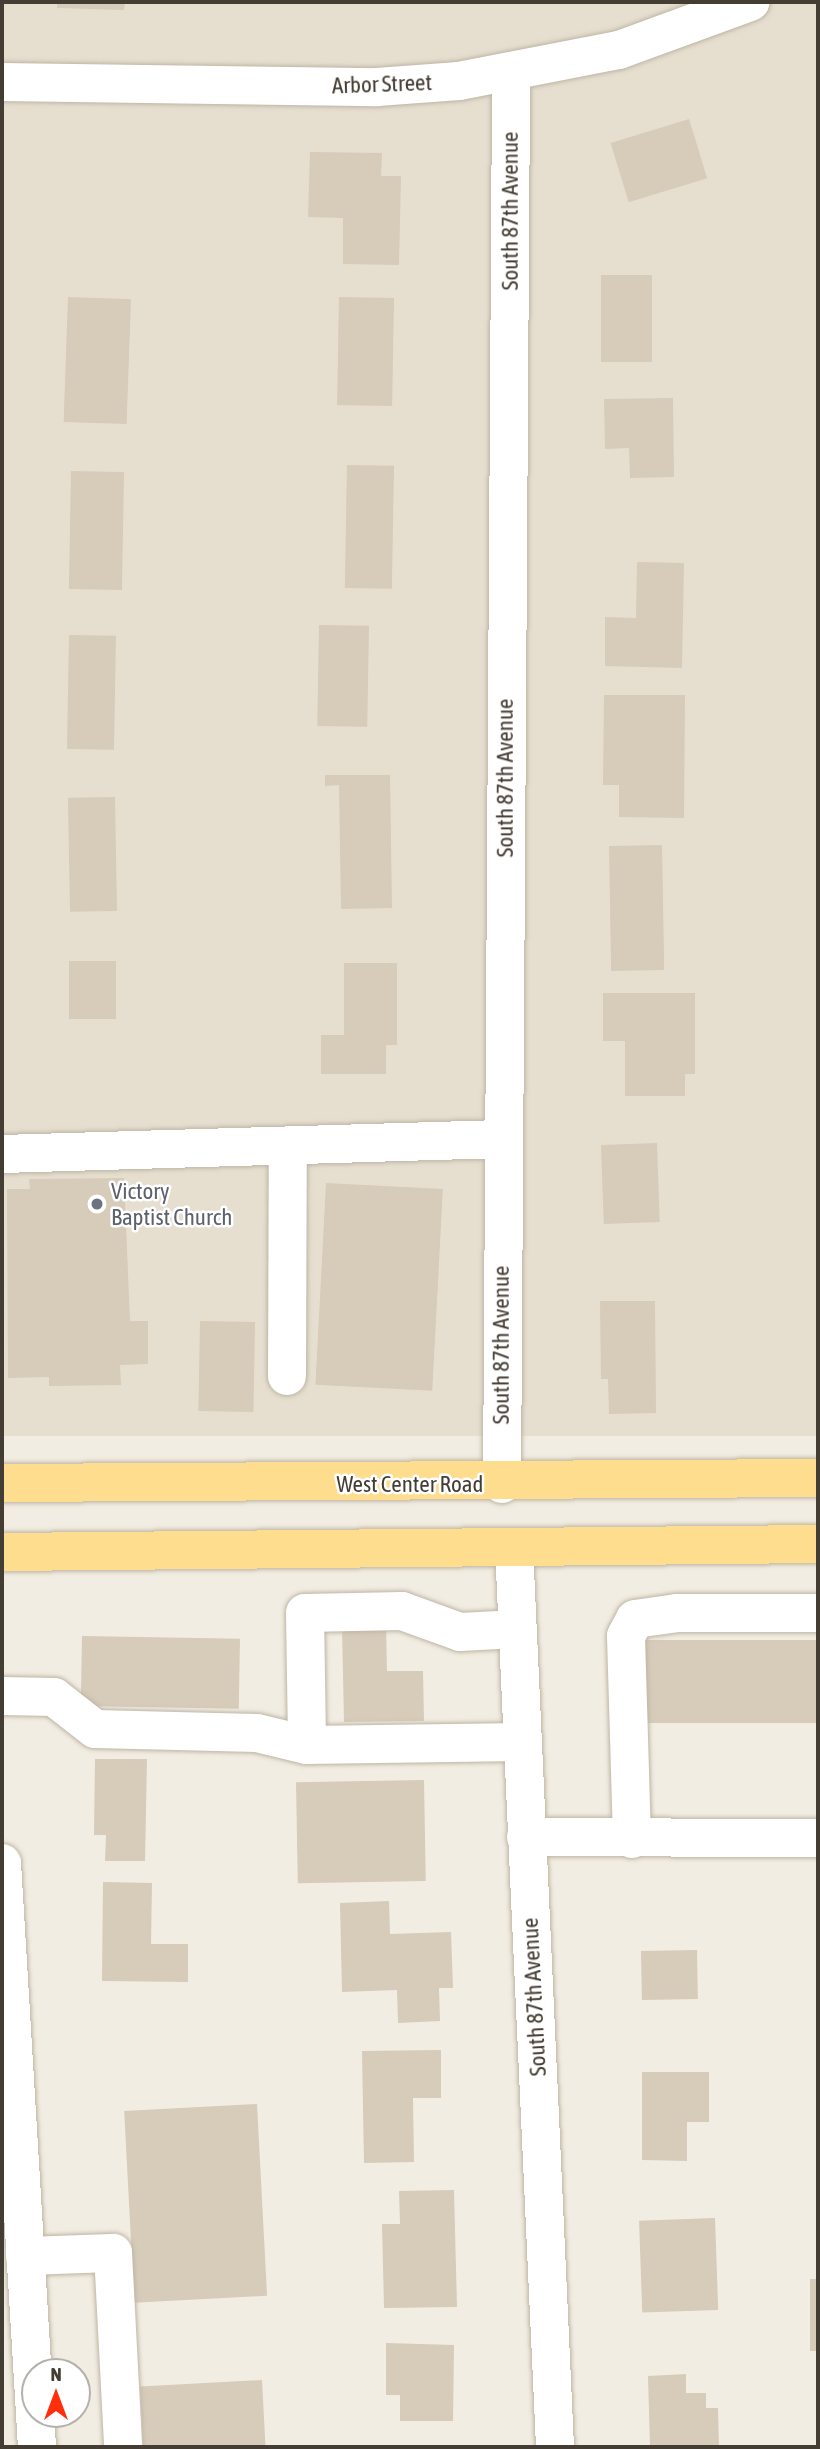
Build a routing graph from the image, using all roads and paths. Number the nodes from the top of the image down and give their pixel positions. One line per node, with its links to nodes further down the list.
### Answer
1 (750, 2): 2 (street, Arbor Street)
2 (511, 72): 3 (street, Arbor Street); 4 (street, South 87th Avenue)
3 (2, 82)
4 (502, 1139): 5 (street); 10 (street, South 87th Avenue)
5 (288, 1146): 6 (street); 7 (street)
6 (2, 1154)
7 (288, 1376)
8 (818, 1478): 10 (main road, West Center Road)
9 (2, 1483): 10 (main road, West Center Road)
10 (502, 1484)
11 (818, 1544): 12 (main road)
12 (514, 1547): 13 (main road); 15 (street, South 87th Avenue)
13 (2, 1552)
14 (818, 1614): 21 (street)
15 (517, 1629): 17 (street, South 87th Avenue); 18 (street)
16 (2, 1696): 18 (street)
17 (522, 1742): 18 (street); 19 (street, South 87th Avenue)
18 (307, 1745)
19 (526, 1838): 21 (street); 26 (street, South 87th Avenue)
20 (818, 1838): 21 (street)
21 (632, 1839)
22 (2, 1863): 23 (street)
23 (25, 2256): 24 (street); 25 (street)
24 (37, 2447)
25 (123, 2447)
26 (555, 2447)

